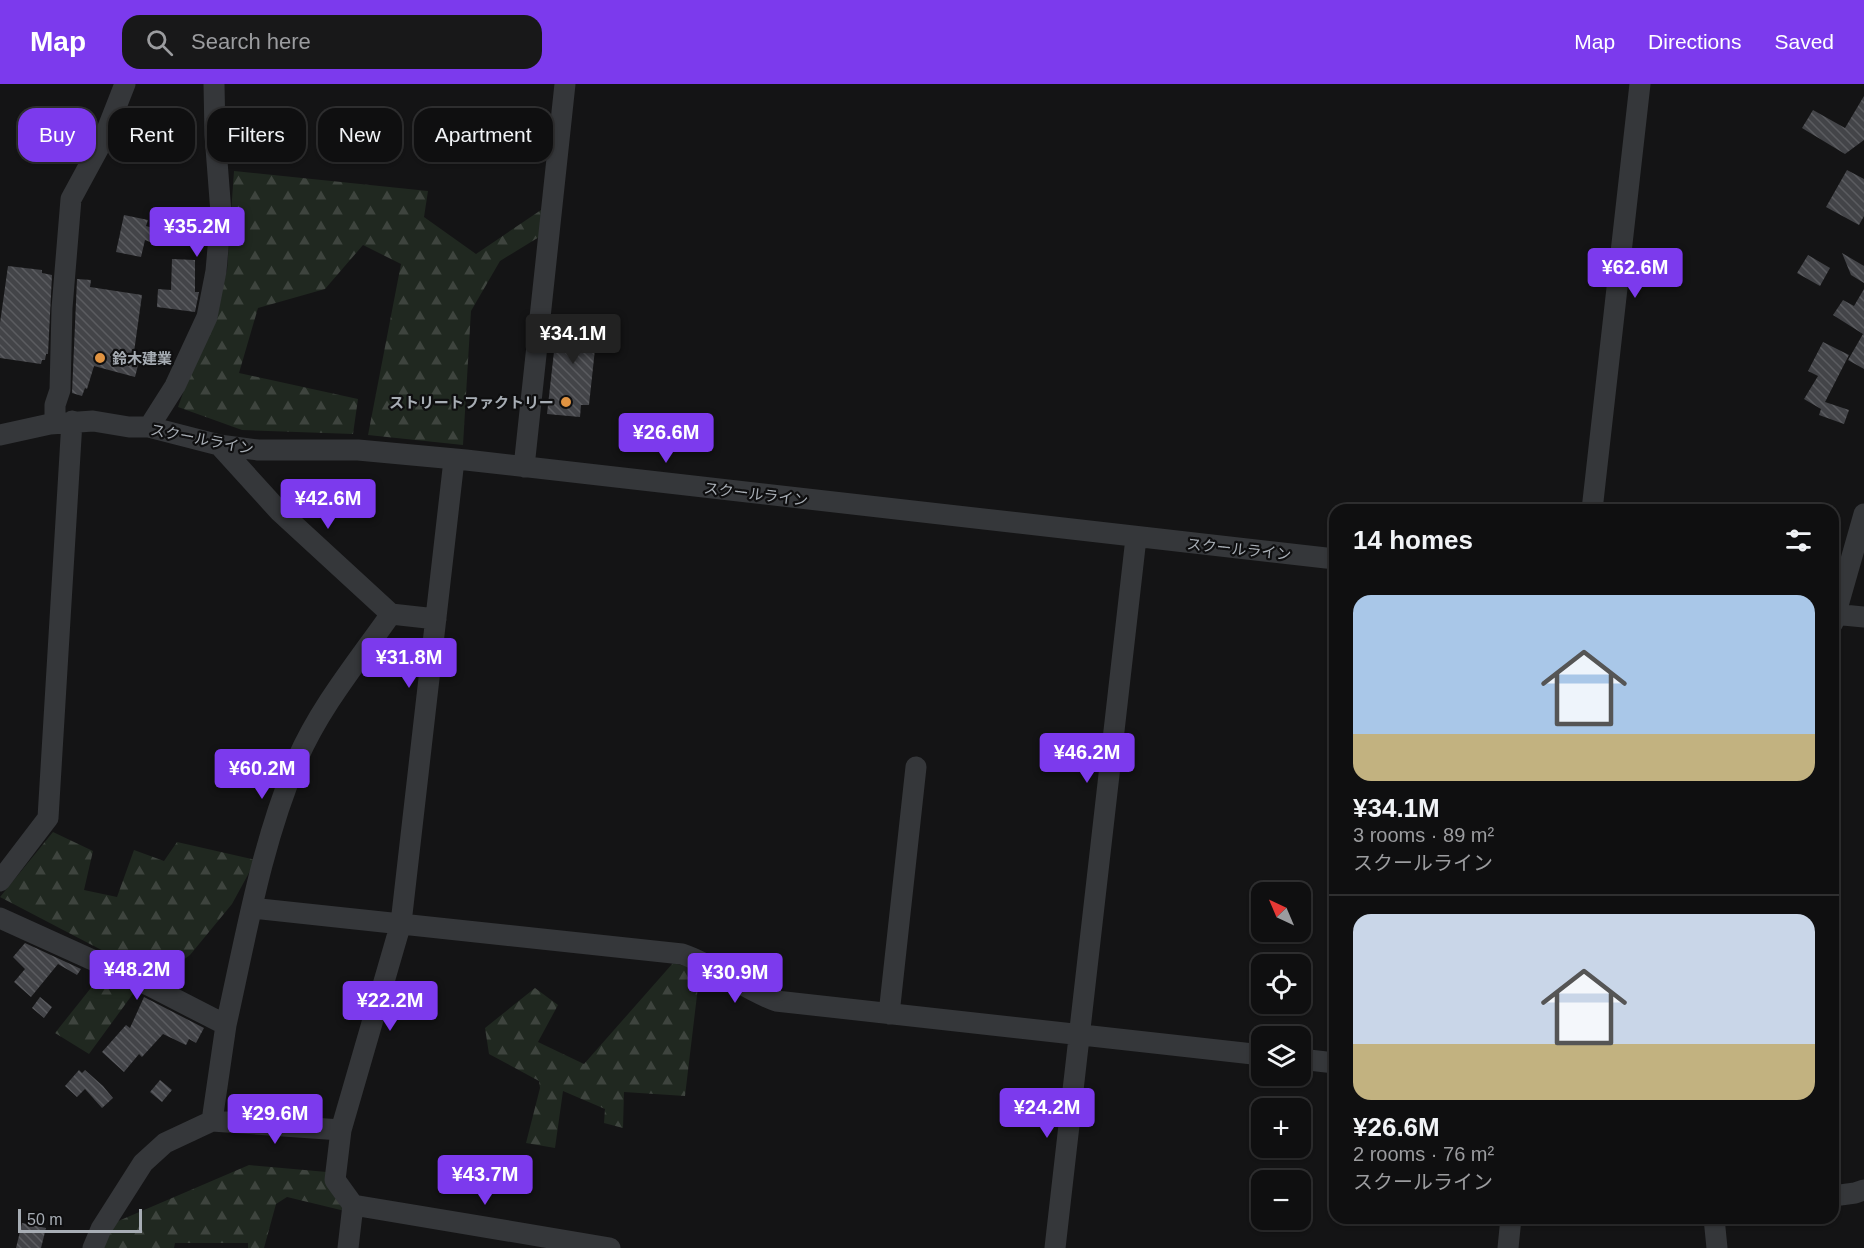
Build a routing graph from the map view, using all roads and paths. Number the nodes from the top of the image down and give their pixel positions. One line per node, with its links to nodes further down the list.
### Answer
1 (125, 84): 5 (street)
2 (214, 84): 6 (street)
3 (566, 84): 10 (street)
4 (1640, 84): 11 (street)
5 (64, 422): 6 (street, スクールライン); 7 (street, スクールライン); 21 (street)
6 (149, 427): 8 (street, スクールライン)
7 (0, 435)
8 (219, 445): 9 (street, スクールライン); 16 (street)
9 (454, 460): 10 (street, スクールライン); 19 (street)
10 (524, 467): 13 (street, スクールライン)
11 (1593, 504)
12 (1864, 514): 15 (street)
13 (1136, 538): 14 (street, スクールライン); 27 (street)
14 (1329, 558)
15 (1839, 600)
16 (390, 614): 19 (street); 22 (street)
17 (1839, 617): 18 (street)
18 (1864, 617)
19 (436, 619): 24 (street)
20 (916, 767): 25 (street)
21 (0, 881)
22 (252, 908): 24 (street); 26 (street)
23 (0, 918): 26 (street)
24 (401, 923): 25 (street); 32 (street)
25 (889, 1014): 27 (street)
26 (226, 1025): 31 (street)
27 (1078, 1035): 28 (street); 41 (street)
28 (1251, 1054)
29 (1311, 1060): 30 (street)
30 (1329, 1062)
31 (212, 1121): 32 (street); 38 (street)
32 (341, 1130): 35 (street)
33 (1864, 1190): 34 (street)
34 (1839, 1195)
35 (353, 1205): 39 (street); 40 (street)
36 (1510, 1224): 42 (street)
37 (1715, 1224): 43 (street)
38 (93, 1248)
39 (348, 1248)
40 (610, 1248)
41 (1055, 1248)
42 (1508, 1248)
43 (1717, 1248)

